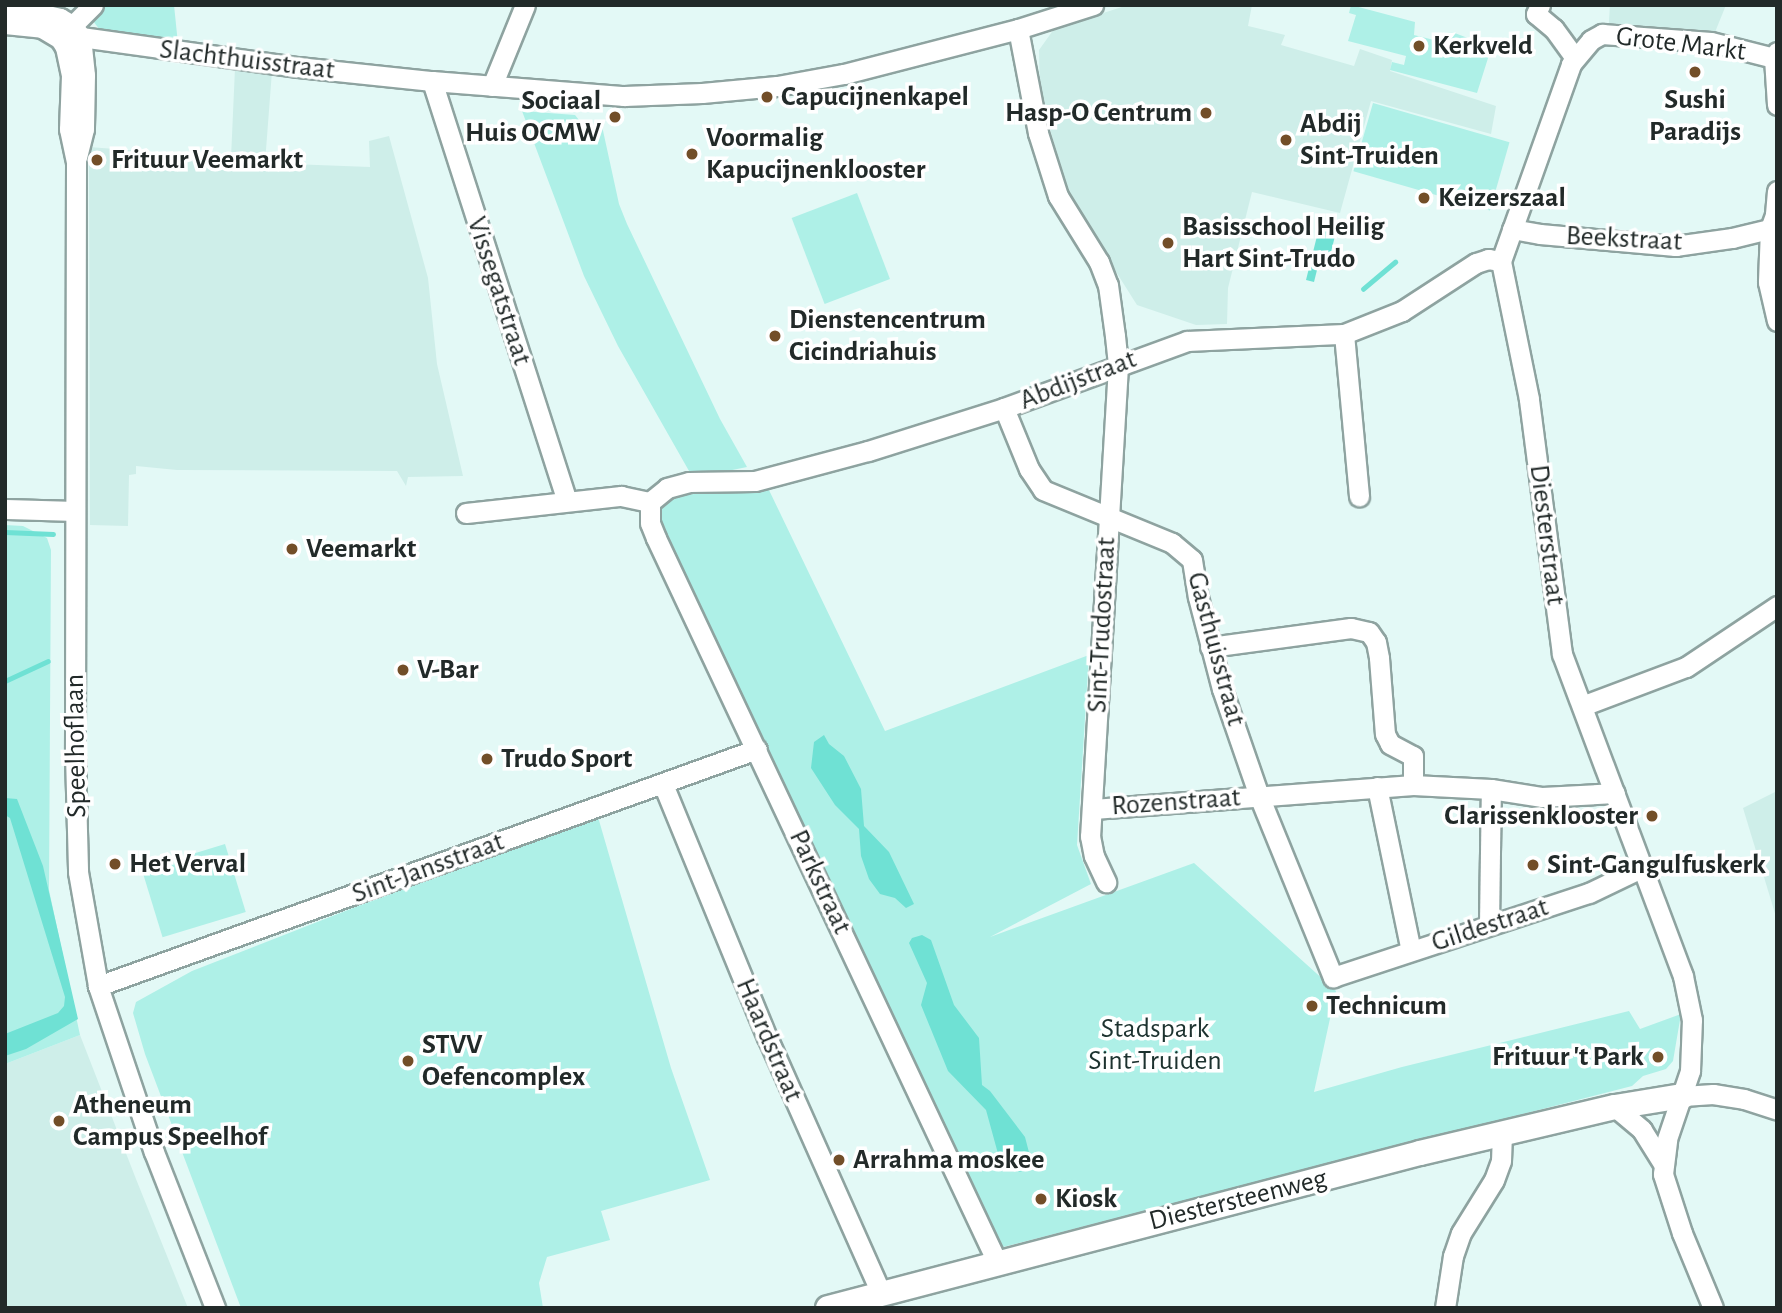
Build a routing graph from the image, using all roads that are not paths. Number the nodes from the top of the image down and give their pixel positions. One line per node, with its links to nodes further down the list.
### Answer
1 (93, 5): 9 (street)
2 (525, 5): 13 (street)
3 (1093, 5): 6 (street, Slachthuisstraat)
4 (1538, 10): 10 (street)
5 (5, 12): 9 (street)
6 (1039, 13): 8 (street, Slachthuisstraat)
7 (5, 24): 9 (street, Slachthuisstraat)
8 (1018, 29): 13 (street, Slachthuisstraat); 21 (street, Sint-Trudostraat)
9 (71, 34): 12 (street, Slachthuisstraat); 27 (street, Speelhoflaan)
10 (1580, 52): 11 (street, Grote Markt); 17 (street)
11 (1775, 55): 14 (street)
12 (432, 81): 13 (street, Slachthuisstraat); 24 (street, Vissegatstraat)
13 (492, 86)
14 (1777, 105)
15 (1777, 191): 16 (street)
16 (1773, 228): 17 (street, Beekstraat); 19 (street)
17 (1512, 229): 18 (street)
18 (1501, 261): 20 (street, Abdijstraat); 32 (street, Diesterstraat)
19 (1777, 321)
20 (1343, 334): 21 (street, Abdijstraat); 23 (street)
21 (1118, 366): 22 (street, Abdijstraat); 29 (street, Sint-Trudostraat)
22 (1004, 408): 25 (street, Abdijstraat); 29 (street, Gasthuisstraat)
23 (1359, 496)
24 (567, 501): 25 (street); 28 (street)
25 (650, 502): 33 (street, Parkstraat)
26 (5, 509): 27 (street)
27 (75, 511): 46 (street, Speelhoflaan)
28 (467, 513)
29 (1107, 516): 31 (street, Gasthuisstraat); 40 (street, Sint-Trudostraat)
30 (1777, 606): 32 (street)
31 (1210, 647): 35 (street); 39 (street, Gasthuisstraat)
32 (1582, 706): 38 (street, Diesterstraat)
33 (757, 749): 34 (street, Sint-Jansstraat); 52 (street, Parkstraat)
34 (663, 784): 46 (street, Sint-Jansstraat); 53 (street, Haardstraat)
35 (1413, 785): 36 (street, Rozenstraat); 37 (street, Rozenstraat)
36 (1377, 787): 39 (street, Rozenstraat); 44 (street)
37 (1491, 789): 38 (street, Rozenstraat); 43 (street)
38 (1615, 793): 41 (street, Diesterstraat)
39 (1259, 796): 40 (street, Rozenstraat); 45 (street, Gasthuisstraat)
40 (1093, 808): 42 (street, Sint-Trudostraat)
41 (1643, 867): 43 (street, Gildestraat); 47 (street, Diesterstraat)
42 (1106, 882)
43 (1489, 924): 44 (street, Gildestraat)
44 (1411, 951): 45 (street, Gildestraat)
45 (1333, 977)
46 (98, 986): 54 (street, Speelhoflaan)
47 (1683, 1096): 48 (street); 49 (main road, Diestersteenweg); 51 (street, Diesterstraat)
48 (1775, 1106)
49 (1615, 1107): 50 (main road, Diestersteenweg); 51 (street)
50 (1502, 1136): 52 (main road, Diestersteenweg); 56 (street)
51 (1662, 1162): 57 (street)
52 (997, 1262): 53 (main road, Diestersteenweg)
53 (881, 1293): 55 (main road, Diestersteenweg)
54 (215, 1308)
55 (828, 1308)
56 (1445, 1308)
57 (1713, 1308)

